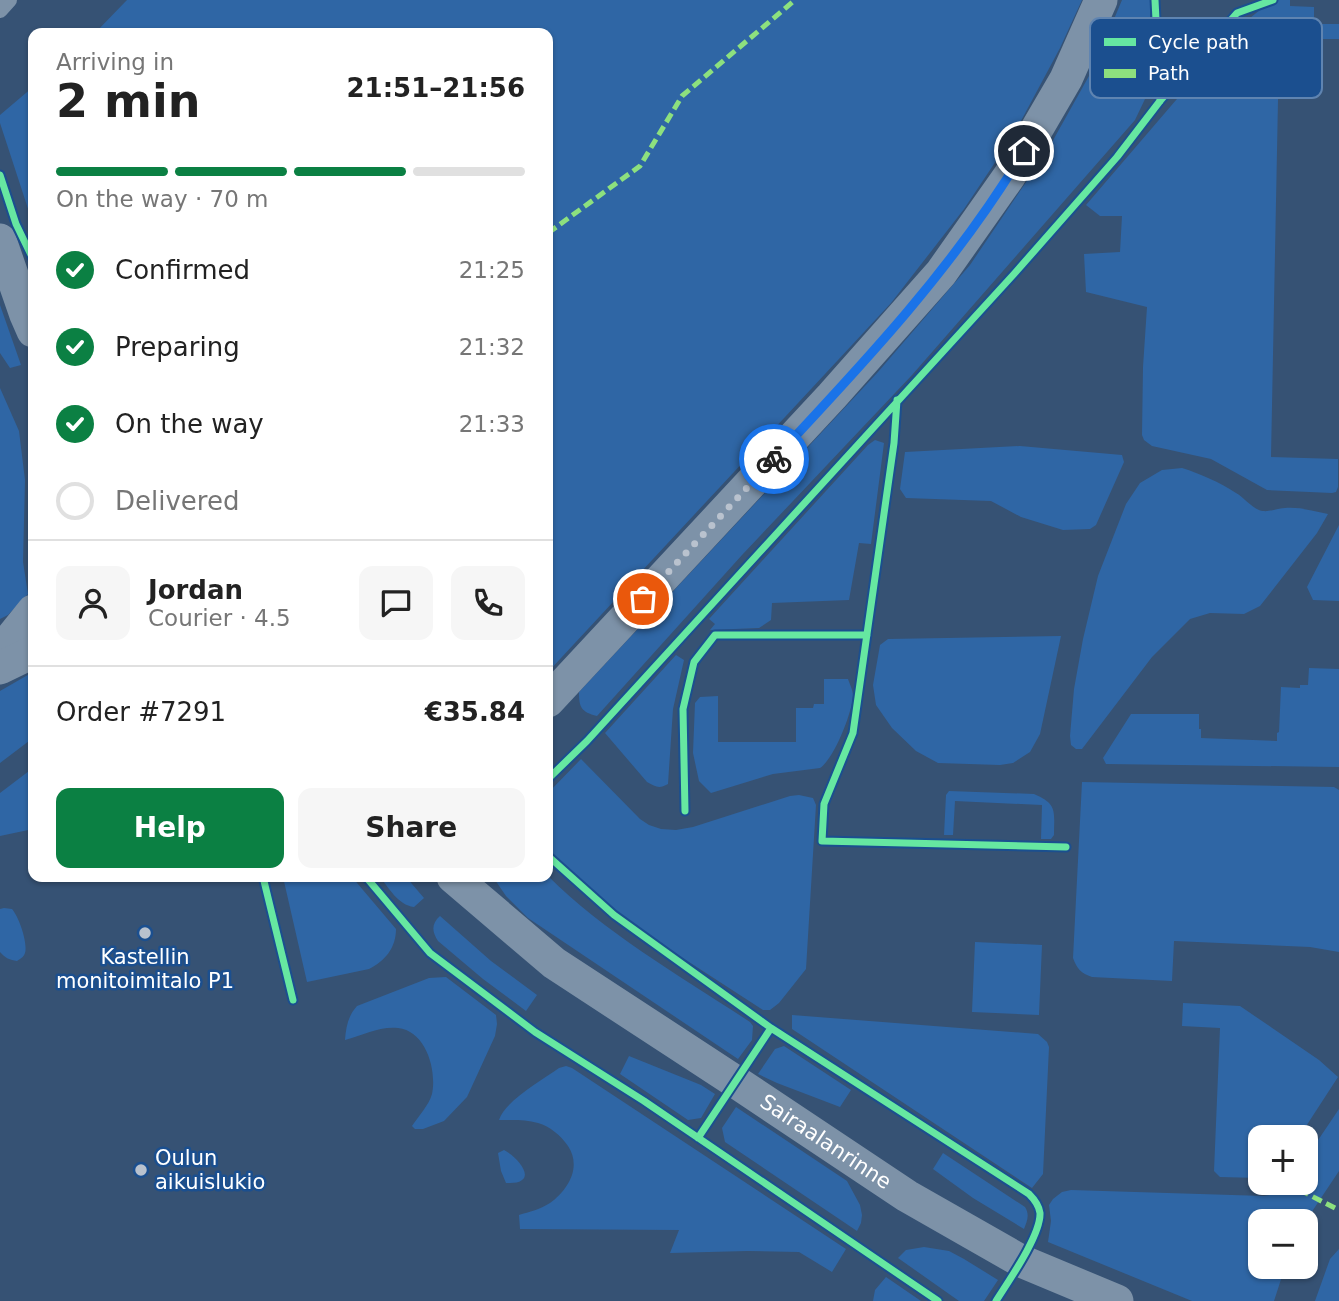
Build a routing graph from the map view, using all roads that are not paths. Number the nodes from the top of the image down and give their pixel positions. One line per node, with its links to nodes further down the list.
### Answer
1 (9, 0): 3 (lane)
2 (1101, 0): 4 (street)
3 (0, 10)
4 (1093, 18)
5 (1090, 25): 12 (street)
6 (0, 240): 7 (street)
7 (28, 320)
8 (28, 617): 9 (street)
9 (0, 652)
10 (28, 654): 11 (street)
11 (0, 668)
12 (553, 696)
13 (459, 882): 14 (street, Sairaalanrinne)
14 (1117, 1301)

